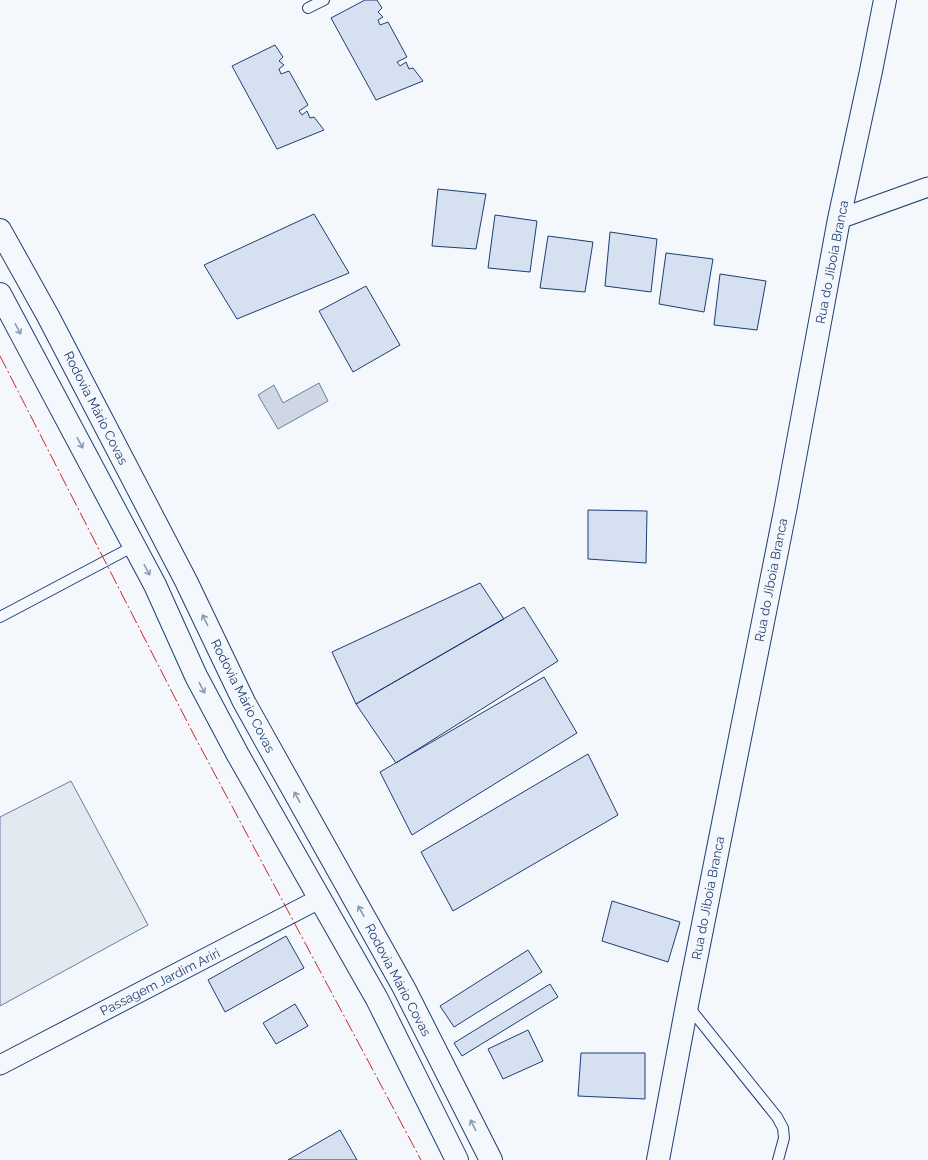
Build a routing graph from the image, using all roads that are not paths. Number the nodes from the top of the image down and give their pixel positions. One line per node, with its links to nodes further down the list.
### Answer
1 (324, 0): 3 (lane)
2 (885, 0): 5 (main road, Rua do Jiboia Branca)
3 (308, 8)
4 (928, 187): 5 (street)
5 (839, 219): 11 (main road, Rua do Jiboia Branca)
6 (0, 230): 14 (main road, Rodovia Mário Covas, one-way to 6)
7 (2, 302): 8 (main road, one-way to 8)
8 (134, 546): 9 (lane); 10 (main road, one-way to 10)
9 (0, 617)
10 (319, 898): 12 (street, Passagem Jardim Ariri); 13 (main road)
11 (687, 1005): 15 (main road, Rua do Jiboia Branca); 16 (lane)
12 (0, 1065)
13 (458, 1160)
14 (491, 1160)
15 (658, 1160)
16 (778, 1160)

